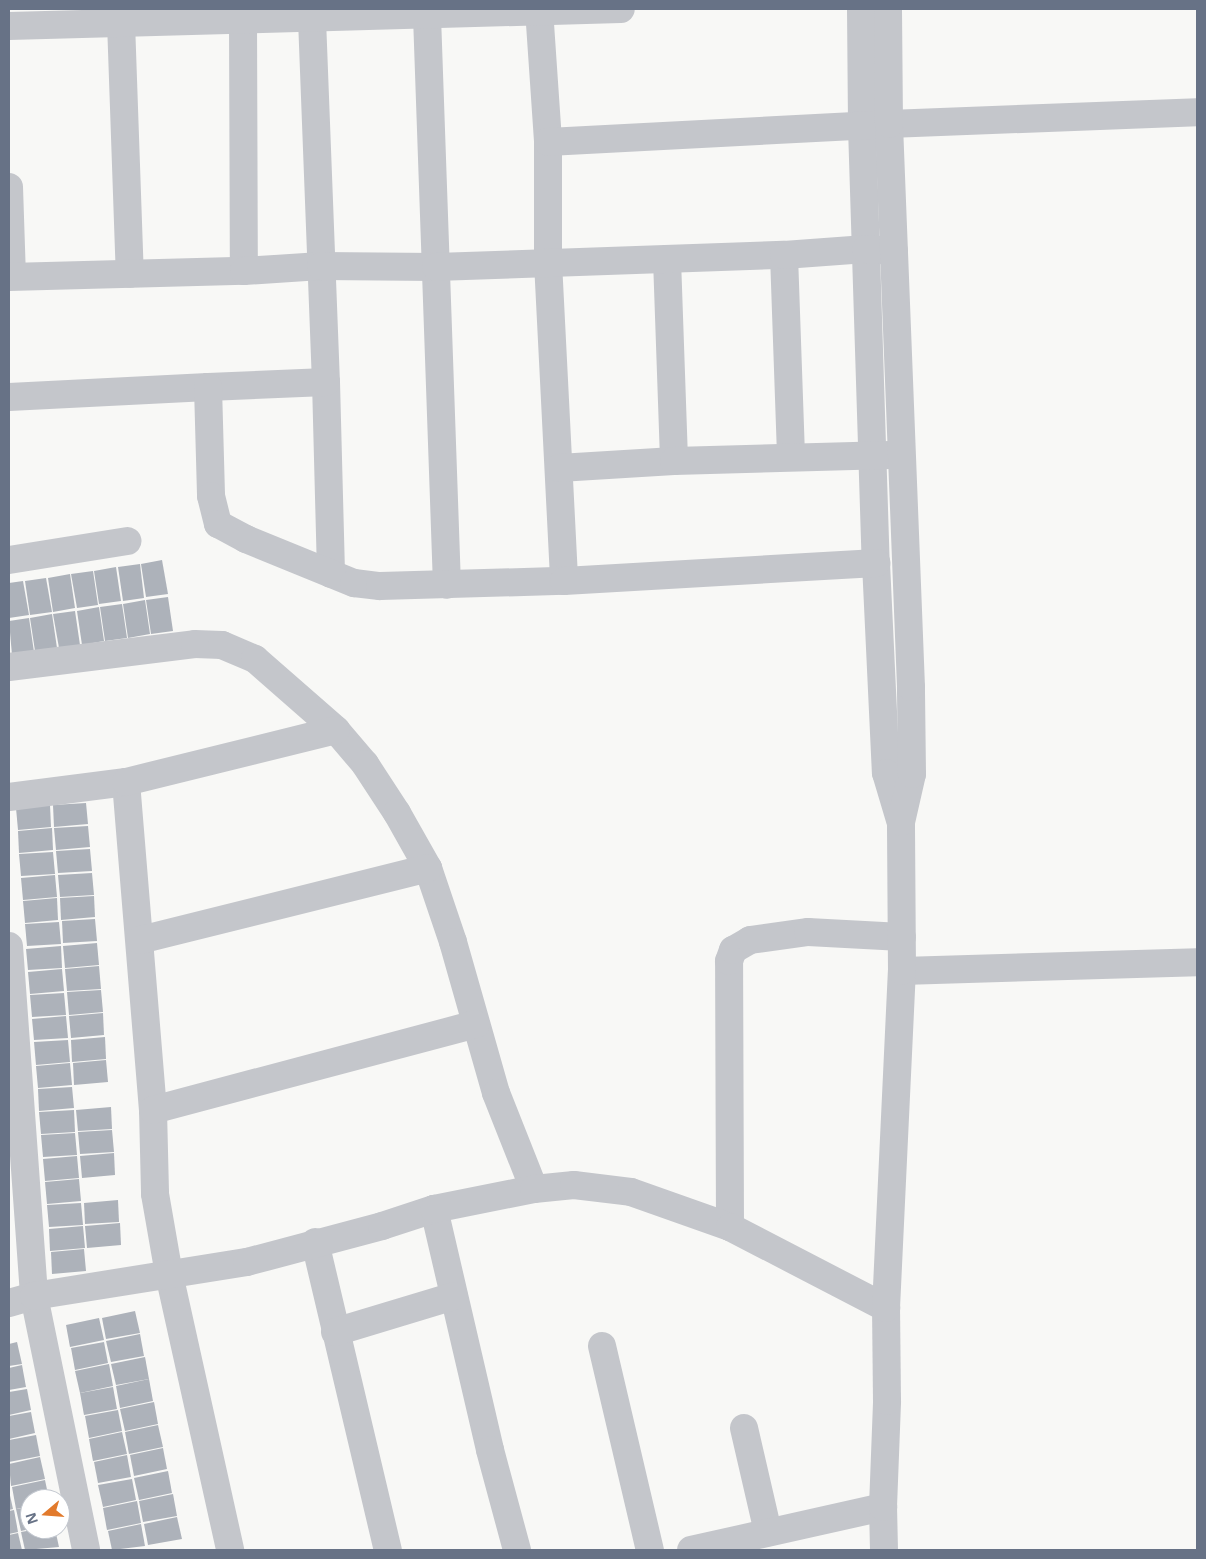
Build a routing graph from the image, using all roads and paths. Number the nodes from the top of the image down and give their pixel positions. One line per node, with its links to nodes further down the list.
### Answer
1 (539, 9): 2 (street); 6 (street); 15 (street)
2 (620, 9)
3 (861, 9): 14 (street)
4 (888, 9): 13 (street)
5 (281, 13): 8 (street); 10 (street)
6 (413, 13): 8 (street); 23 (street)
7 (149, 16): 10 (street); 11 (street)
8 (312, 19): 22 (street)
9 (21, 20): 11 (street)
10 (243, 20): 24 (street)
11 (121, 22): 25 (street)
12 (1197, 112): 13 (street)
13 (889, 124): 14 (street); 18 (street)
14 (862, 127): 15 (street); 17 (street)
15 (548, 142): 21 (street)
16 (9, 187): 26 (street)
17 (866, 249): 18 (street); 19 (street); 27 (street)
18 (894, 251): 28 (street)
19 (784, 255): 20 (street); 34 (street)
20 (667, 258): 21 (street); 35 (street)
21 (548, 262): 23 (street); 36 (street)
22 (321, 266): 23 (street); 24 (street); 29 (street)
23 (436, 267): 42 (street)
24 (244, 271): 25 (street)
25 (130, 274): 26 (street)
26 (10, 277)
27 (870, 363): 28 (street); 32 (street)
28 (898, 363): 33 (street)
29 (326, 382): 30 (street); 40 (street)
30 (208, 387): 31 (street); 40 (street)
31 (9, 397)
32 (872, 454): 33 (street); 34 (street); 39 (street)
33 (902, 455): 47 (street)
34 (790, 457): 35 (street)
35 (674, 461): 36 (street)
36 (559, 468): 41 (street)
37 (127, 541): 38 (street)
38 (9, 560)
39 (876, 563): 41 (street); 47 (street)
40 (331, 574): 42 (street)
41 (564, 581): 42 (street)
42 (447, 585)
43 (9, 667): 44 (street)
44 (336, 730): 45 (street); 48 (street)
45 (126, 782): 46 (street); 50 (street)
46 (9, 797)
47 (901, 822): 49 (street)
48 (428, 868): 50 (street); 54 (street)
49 (902, 937): 53 (street); 58 (street)
50 (140, 940): 55 (street)
51 (9, 946): 62 (street)
52 (1197, 962): 53 (street)
53 (902, 971): 63 (street)
54 (476, 1024): 55 (street); 56 (street)
55 (153, 1110): 60 (street)
56 (534, 1189): 57 (street); 58 (street)
57 (434, 1209): 59 (street); 61 (street)
58 (730, 1227): 63 (street)
59 (315, 1242): 60 (street); 64 (street)
60 (169, 1274): 62 (street); 70 (street)
61 (454, 1296): 64 (street); 72 (street)
62 (21, 1300): 69 (street)
63 (886, 1308): 67 (street)
64 (335, 1332): 71 (street)
65 (602, 1346): 73 (street)
66 (744, 1428): 68 (street)
67 (883, 1507): 68 (street); 75 (street)
68 (768, 1532): 74 (street)
69 (86, 1550)
70 (230, 1550)
71 (388, 1550)
72 (517, 1550)
73 (650, 1550)
74 (691, 1550)
75 (884, 1550)

